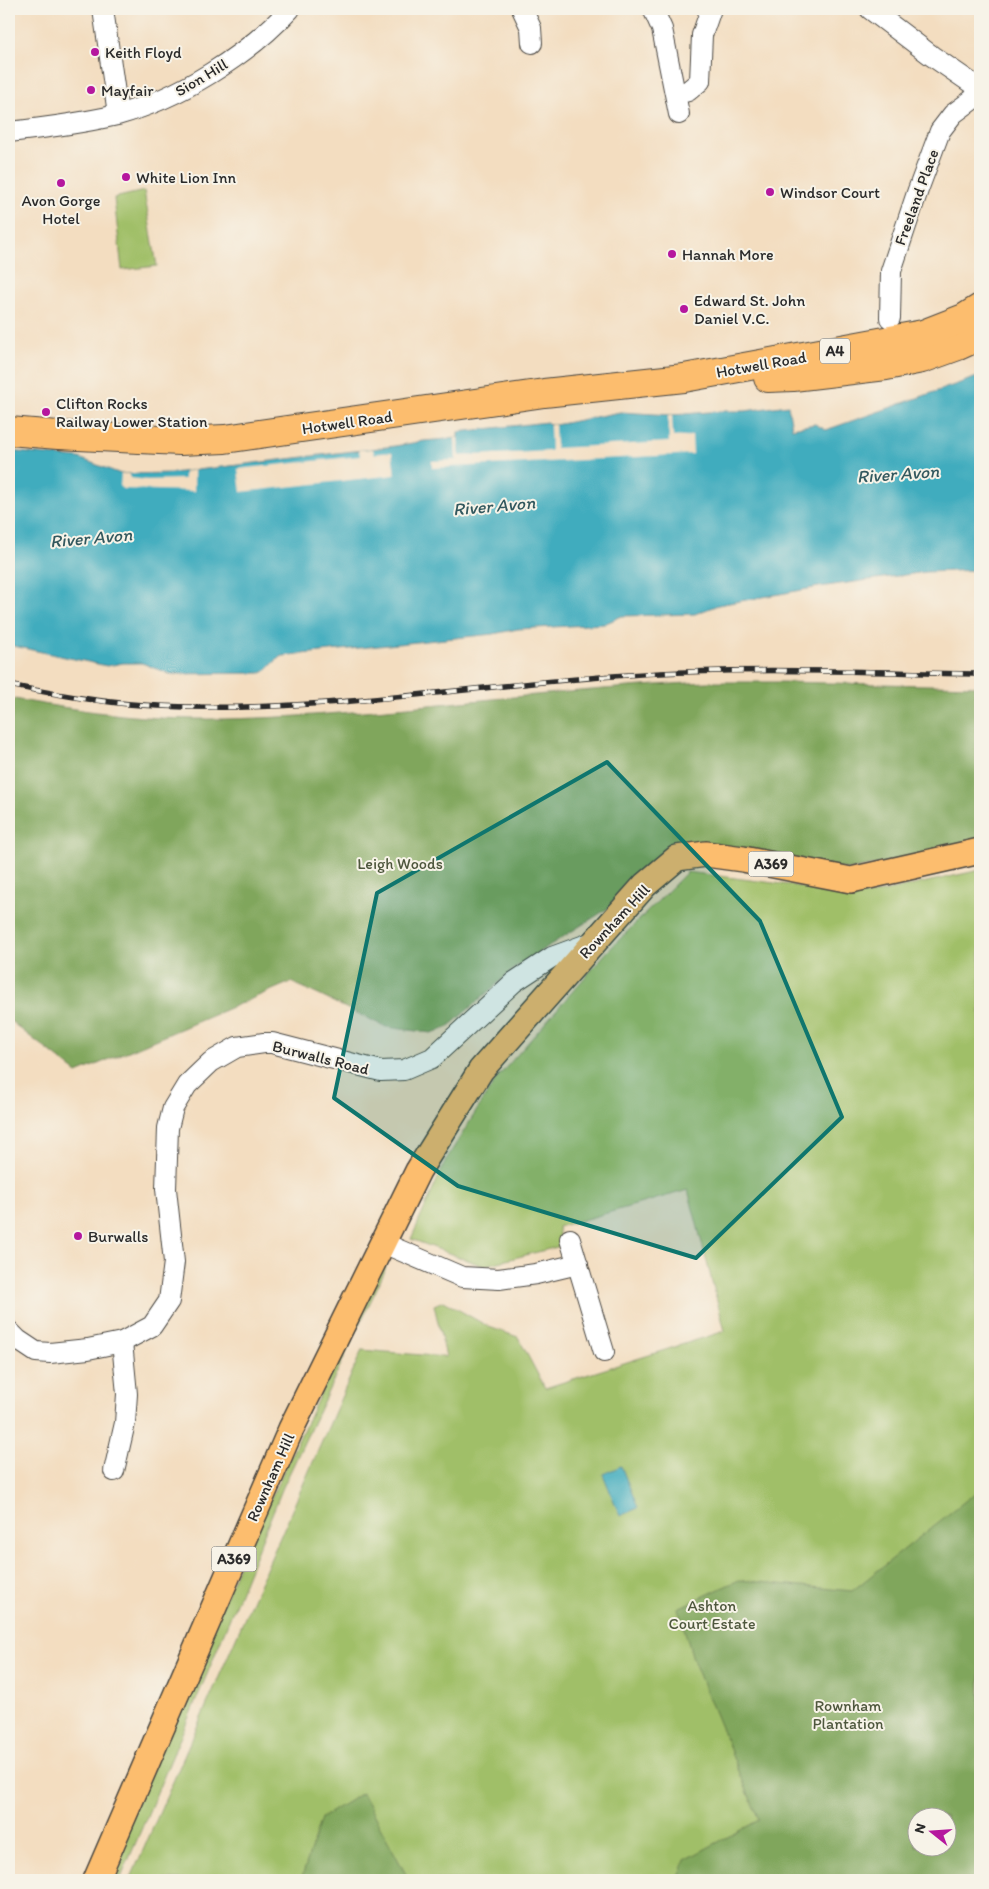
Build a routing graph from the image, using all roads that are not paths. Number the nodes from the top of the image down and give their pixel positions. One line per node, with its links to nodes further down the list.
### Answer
1 (103, 9): 11 (street)
2 (290, 9): 11 (street, Sion Hill)
3 (522, 9): 7 (street)
4 (654, 9): 9 (street)
5 (711, 9): 9 (street)
6 (870, 9): 8 (street)
7 (532, 43)
8 (980, 89)
9 (676, 94): 12 (street)
10 (980, 94): 15 (street, Freeland Place)
11 (118, 114): 13 (street, Sion Hill)
12 (679, 114)
13 (9, 132)
14 (980, 308): 17 (highway, Hotwell Road / A4)
15 (890, 318)
16 (980, 336): 17 (highway, Hotwell Road / A4)
17 (684, 378): 18 (highway, Hotwell Road / A4)
18 (9, 430)
19 (980, 851): 20 (main road, Rownham Hill / A369)
20 (593, 942): 22 (main road, Rownham Hill / A369); 25 (street, Burwalls Road)
21 (570, 1239): 23 (street)
22 (383, 1243): 23 (street); 28 (main road, Rownham Hill / A369)
23 (578, 1264): 26 (street)
24 (9, 1331): 25 (street, Burwalls Road)
25 (122, 1342): 27 (street)
26 (604, 1352)
27 (114, 1471)
28 (96, 1880)

